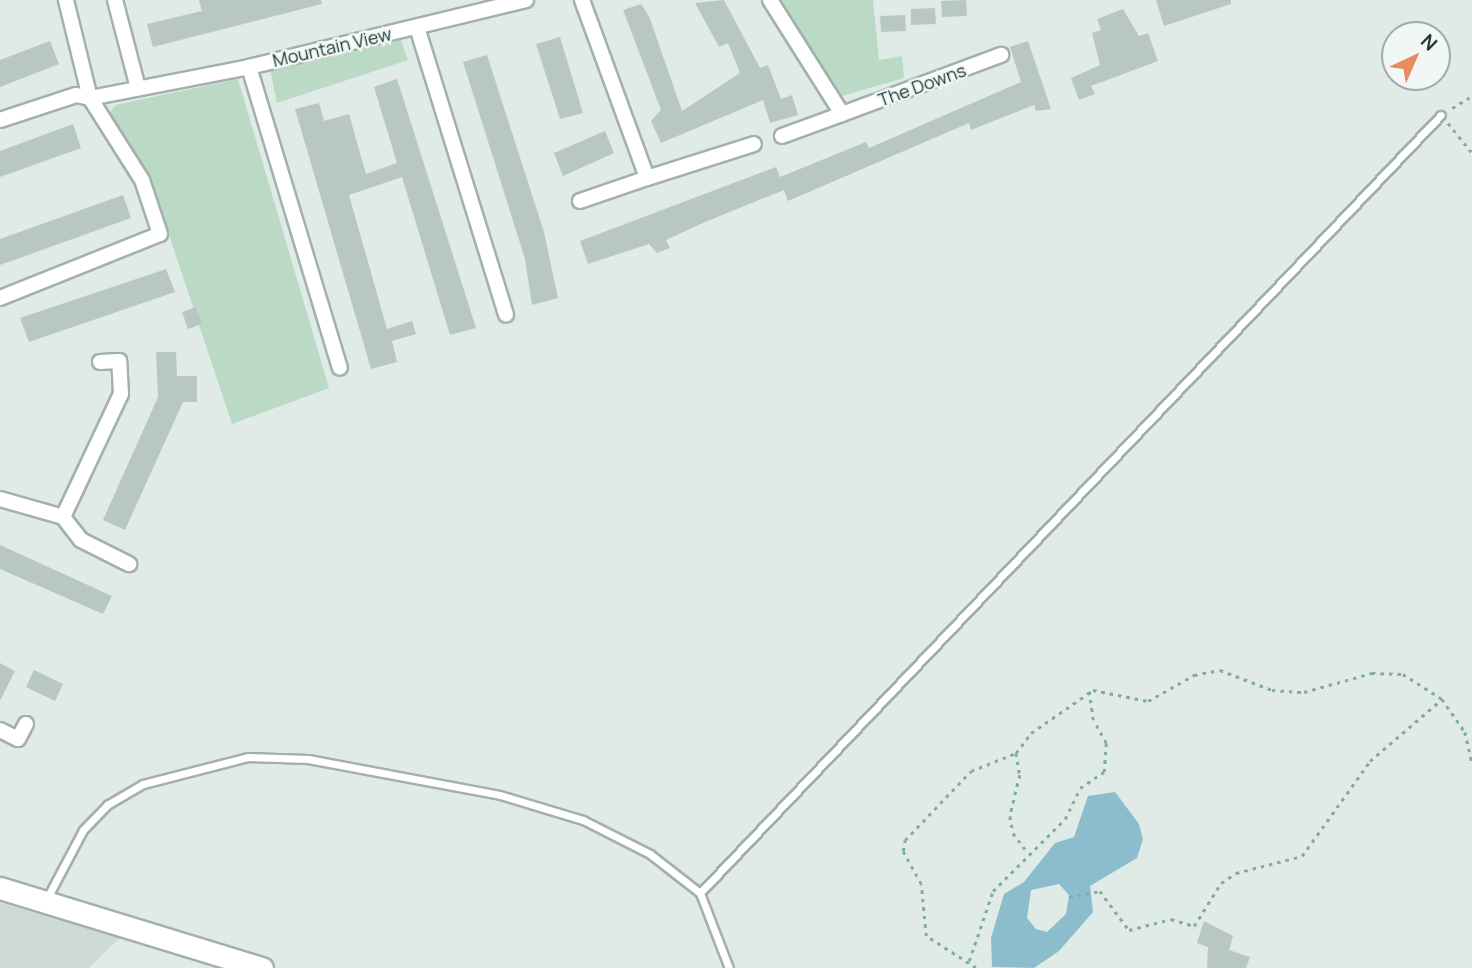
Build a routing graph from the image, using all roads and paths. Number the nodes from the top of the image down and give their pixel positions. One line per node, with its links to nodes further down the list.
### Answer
1 (66, 0): 11 (street)
2 (115, 0): 9 (street)
3 (526, 0): 6 (street, Mountain View)
4 (582, 0): 18 (street)
5 (770, 0): 12 (street)
6 (417, 27): 8 (street, Mountain View); 21 (street)
7 (1001, 55): 12 (street, The Downs)
8 (250, 67): 9 (street, Mountain View); 23 (street)
9 (138, 88): 11 (street, Mountain View)
10 (1472, 96): 13 (path)
11 (90, 98): 14 (street, Mountain View); 20 (street)
12 (842, 114): 15 (street, The Downs)
13 (1441, 115): 17 (path); 35 (lane)
14 (0, 120)
15 (782, 136)
16 (754, 144): 18 (street)
17 (1472, 153)
18 (647, 178): 19 (street)
19 (580, 201)
20 (0, 298)
21 (506, 315)
22 (100, 362): 25 (street)
23 (340, 368)
24 (0, 499): 25 (street)
25 (64, 517): 26 (street)
26 (129, 564)
27 (1089, 691): 28 (path); 31 (path); 33 (path)
28 (1442, 699): 32 (path); 36 (path)
29 (26, 724): 30 (street)
30 (0, 730)
31 (1016, 753): 33 (path); 38 (path)
32 (1472, 763)
33 (1028, 853): 38 (path)
34 (0, 888): 37 (main road)
35 (700, 893): 37 (lane); 40 (lane)
36 (1069, 897)
37 (46, 901): 39 (main road)
38 (968, 963): 41 (path)
39 (262, 968)
40 (729, 968)
41 (976, 968)

